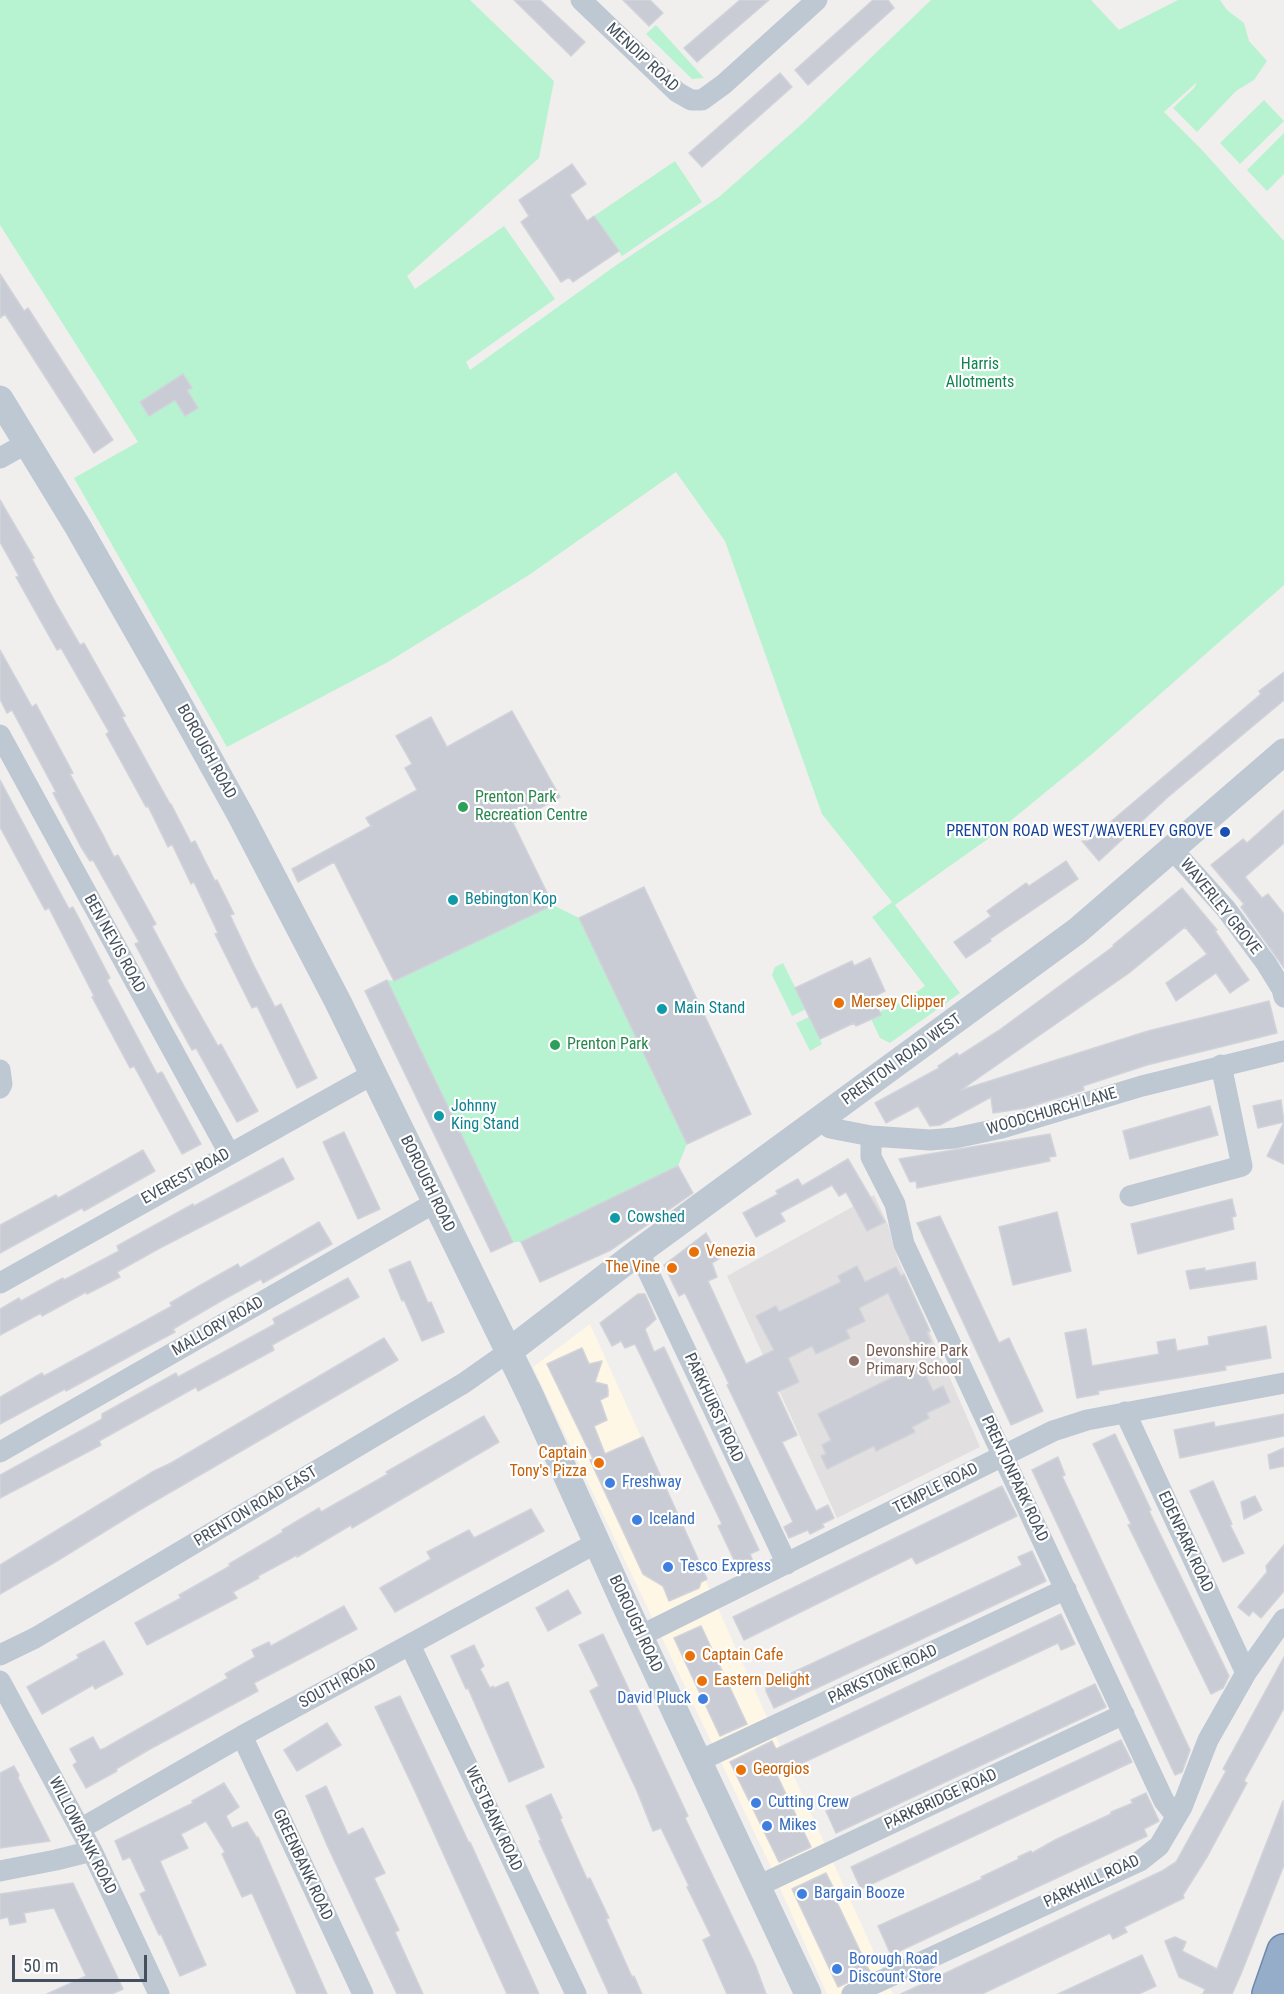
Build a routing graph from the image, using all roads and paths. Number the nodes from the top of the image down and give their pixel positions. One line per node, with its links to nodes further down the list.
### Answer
1 (581, 0): 2 (street, MENDIP ROAD)
2 (814, 1)
3 (0, 399): 4 (street, BOROUGH ROAD)
4 (27, 442): 5 (street); 13 (street, BOROUGH ROAD)
5 (0, 458)
6 (0, 735): 17 (street, BEN NEVIS ROAD)
7 (1284, 752): 8 (street, PRENTON ROAD WEST)
8 (1172, 849): 9 (street, WAVERLEY GROVE); 15 (street, PRENTON ROAD WEST)
9 (1283, 991)
10 (1284, 1051): 11 (street, WOODCHURCH LANE)
11 (1221, 1065): 16 (street, WOODCHURCH LANE); 18 (street)
12 (0, 1070): 14 (street)
13 (373, 1074): 17 (street, EVEREST ROAD); 19 (street, BOROUGH ROAD)
14 (0, 1088)
15 (821, 1119): 16 (street, WOODCHURCH LANE); 20 (street, PRENTON ROAD WEST)
16 (871, 1136): 26 (street, PRENTONPARK ROAD)
17 (229, 1153): 21 (street, EVEREST ROAD)
18 (1130, 1196)
19 (436, 1202): 22 (street, BOROUGH ROAD); 25 (street, MALLORY ROAD)
20 (637, 1253): 22 (street, PRENTON ROAD WEST); 28 (street, PARKHURST ROAD)
21 (0, 1283)
22 (508, 1352): 27 (street, BOROUGH ROAD); 33 (street, PRENTON ROAD EAST)
23 (1284, 1383): 24 (street, TEMPLE ROAD)
24 (1125, 1412): 26 (street, TEMPLE ROAD); 34 (street, EDENPARK ROAD)
25 (0, 1452)
26 (1003, 1455): 28 (street, TEMPLE ROAD); 29 (street, PRENTONPARK ROAD)
27 (598, 1542): 31 (street, BOROUGH ROAD); 32 (street, SOUTH ROAD)
28 (787, 1564): 31 (street, TEMPLE ROAD)
29 (1066, 1589): 36 (street, PRENTONPARK ROAD); 38 (street, PARKSTONE ROAD)
30 (1284, 1619): 34 (street, PARKHILL ROAD)
31 (640, 1636): 38 (street, BOROUGH ROAD)
32 (410, 1644): 37 (street, SOUTH ROAD); 47 (street, WESTBANK ROAD)
33 (0, 1655)
34 (1246, 1673): 39 (street, PARKHILL ROAD)
35 (0, 1681): 40 (street, WILLOWBANK ROAD)
36 (1124, 1714): 39 (street, PRENTONPARK ROAD); 43 (street, PARKBRIDGE ROAD)
37 (242, 1736): 40 (street, SOUTH ROAD); 46 (street, GREENBANK ROAD)
38 (699, 1761): 43 (street, BOROUGH ROAD)
39 (1176, 1816): 49 (street, PARKHILL ROAD)
40 (80, 1829): 41 (street, WILLOWBANK ROAD)
41 (92, 1851): 42 (street); 45 (street, WILLOWBANK ROAD)
42 (0, 1871)
43 (758, 1886): 48 (street, BOROUGH ROAD)
44 (1284, 1951): 50 (highway)
45 (159, 1994)
46 (363, 1994)
47 (576, 1994)
48 (808, 1994)
49 (852, 1994)
50 (1269, 1994)

